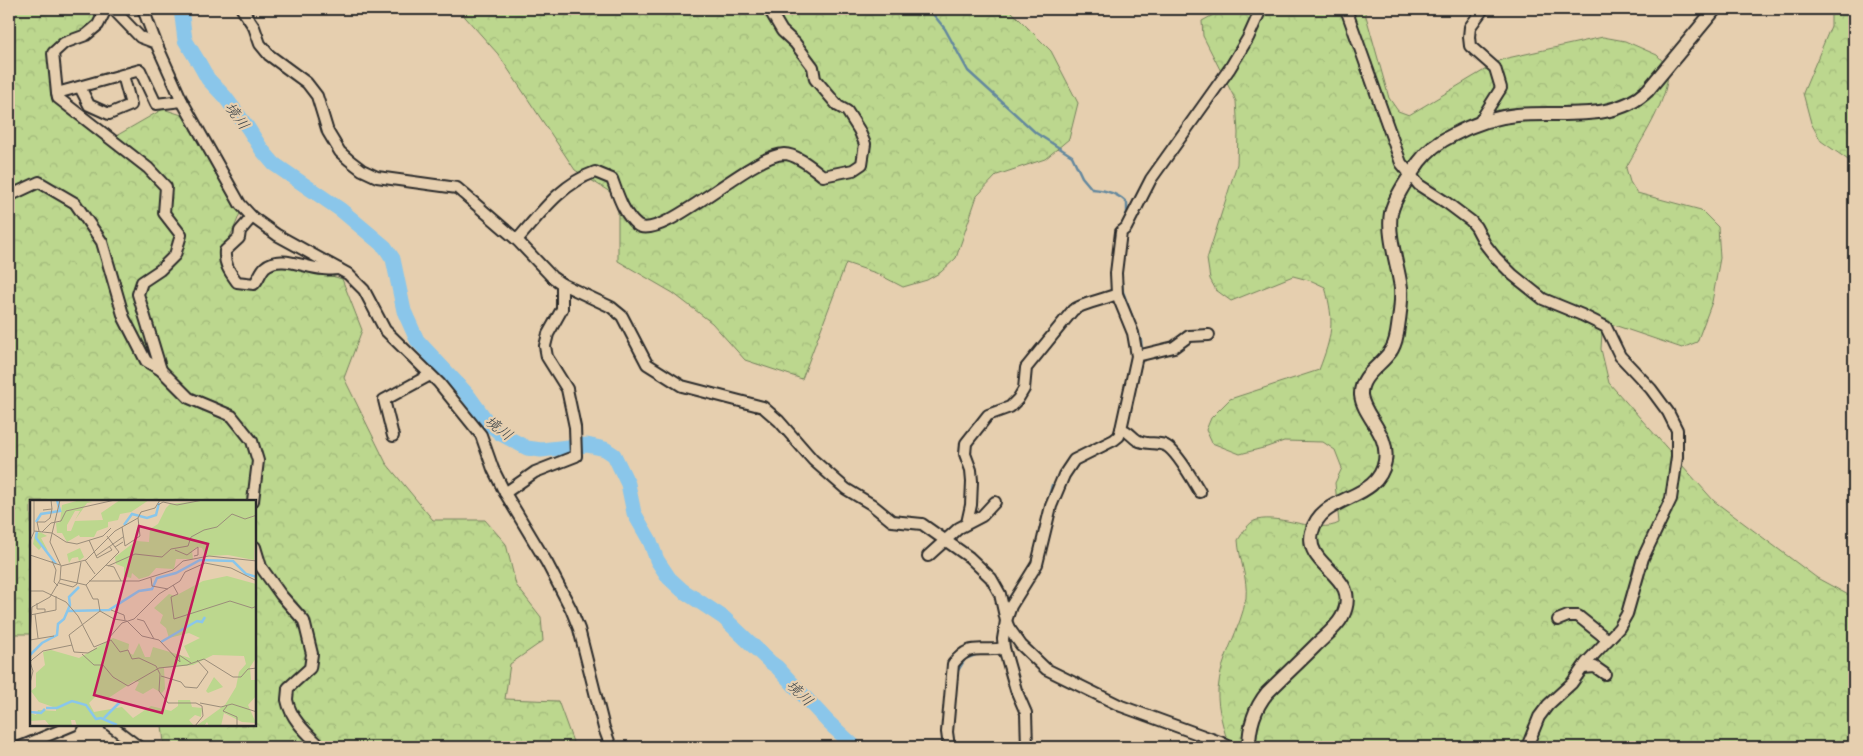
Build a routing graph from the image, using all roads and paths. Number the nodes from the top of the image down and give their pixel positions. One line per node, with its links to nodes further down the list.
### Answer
1 (108, 9): 13 (street)
2 (113, 9): 10 (street)
3 (143, 9): 10 (street)
4 (242, 9): 19 (street)
5 (769, 9): 19 (street)
6 (1261, 9): 22 (street)
7 (1346, 9): 16 (street)
8 (1483, 9): 15 (street)
9 (1715, 9): 15 (street)
10 (156, 43): 14 (street)
11 (122, 75): 12 (street); 12 (street); 14 (street)
12 (80, 87): 13 (street)
13 (57, 94): 25 (street)
14 (182, 101): 18 (street)
15 (1479, 123): 16 (street)
16 (1411, 176): 39 (street); 52 (street)
17 (9, 196): 25 (street)
18 (252, 217): 20 (street); 20 (street)
19 (517, 240): 21 (street)
20 (340, 269): 26 (street)
21 (562, 284): 30 (street); 34 (street)
22 (1117, 294): 24 (street); 33 (street)
23 (1209, 334): 24 (street)
24 (1141, 355): 27 (street)
25 (162, 370): 31 (street)
26 (430, 375): 28 (street); 30 (street)
27 (1124, 430): 29 (street); 38 (street)
28 (393, 436)
29 (1200, 492)
30 (505, 493): 48 (street)
31 (253, 500)
32 (996, 502): 33 (street)
33 (967, 523): 34 (street)
34 (945, 542): 36 (street); 38 (street)
35 (256, 550): 47 (street)
36 (928, 556)
37 (1558, 620): 39 (street)
38 (1006, 621): 40 (street); 51 (street)
39 (1608, 640): 41 (street)
40 (1004, 648): 49 (street); 50 (street)
41 (1583, 668): 42 (street); 53 (street)
42 (1605, 674)
43 (72, 726): 45 (street)
44 (111, 726): 46 (street)
45 (20, 747)
46 (139, 747)
47 (321, 747)
48 (611, 747)
49 (949, 747)
50 (1027, 747)
51 (1230, 747)
52 (1249, 747)
53 (1527, 747)

